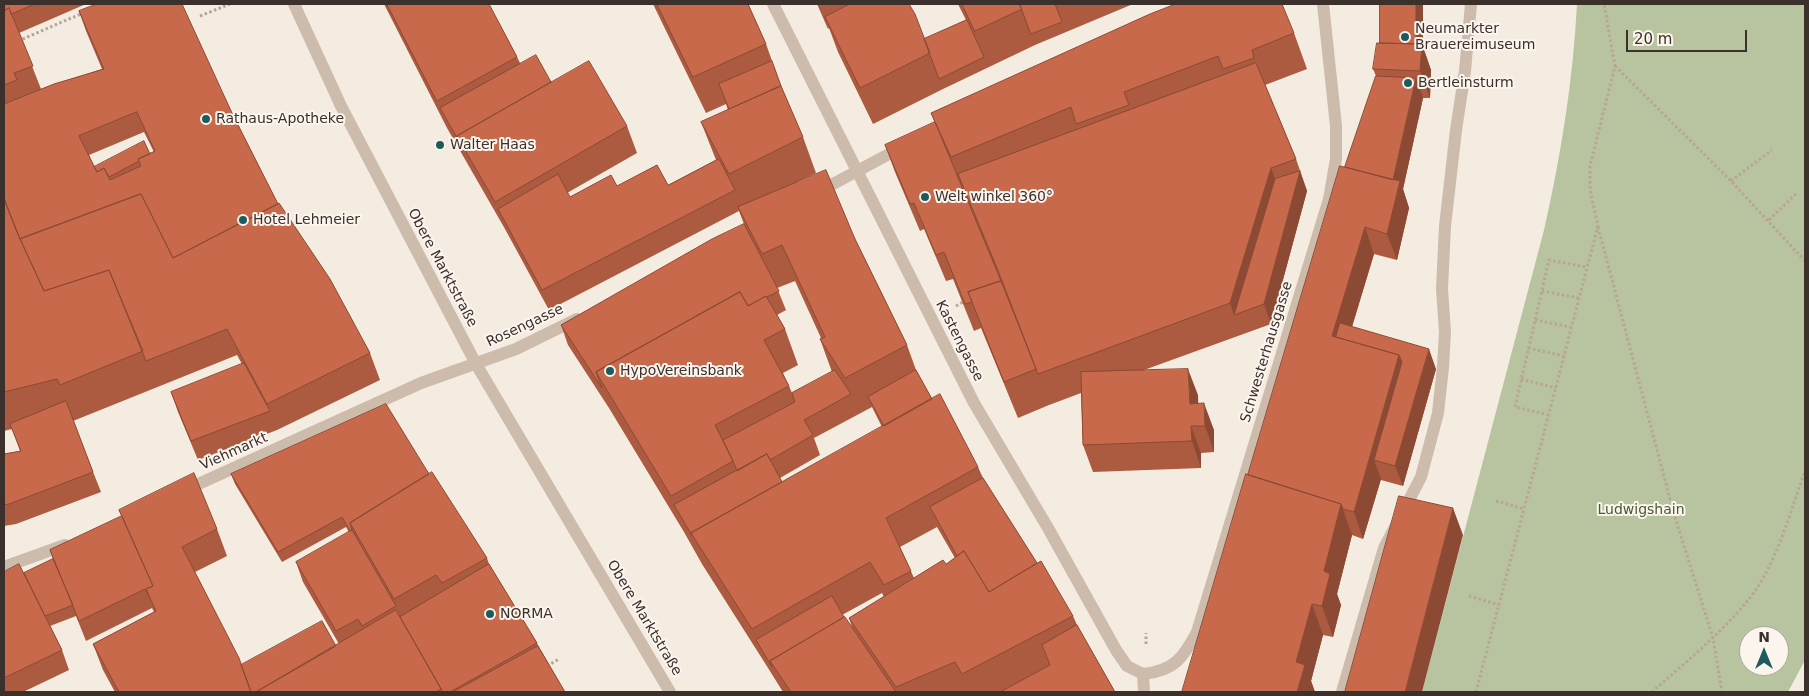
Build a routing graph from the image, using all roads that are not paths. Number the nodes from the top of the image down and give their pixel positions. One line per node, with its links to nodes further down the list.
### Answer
1 (294, 4): 9 (street, Obere Marktstraße)
2 (773, 4): 6 (street, Kastengasse)
3 (1323, 4): 13 (street, Schwesterhausgasse)
4 (1472, 4): 16 (street)
5 (919, 138): 6 (street)
6 (856, 172): 7 (street); 13 (street, Kastengasse)
7 (806, 198)
8 (584, 315): 9 (street, Rosengasse)
9 (476, 364): 10 (street, Viehmarkt); 14 (street, Obere Marktstraße)
10 (169, 498)
11 (74, 541): 12 (street)
12 (4, 567)
13 (1143, 674): 15 (street)
14 (670, 692)
15 (1144, 692)
16 (1342, 692)

